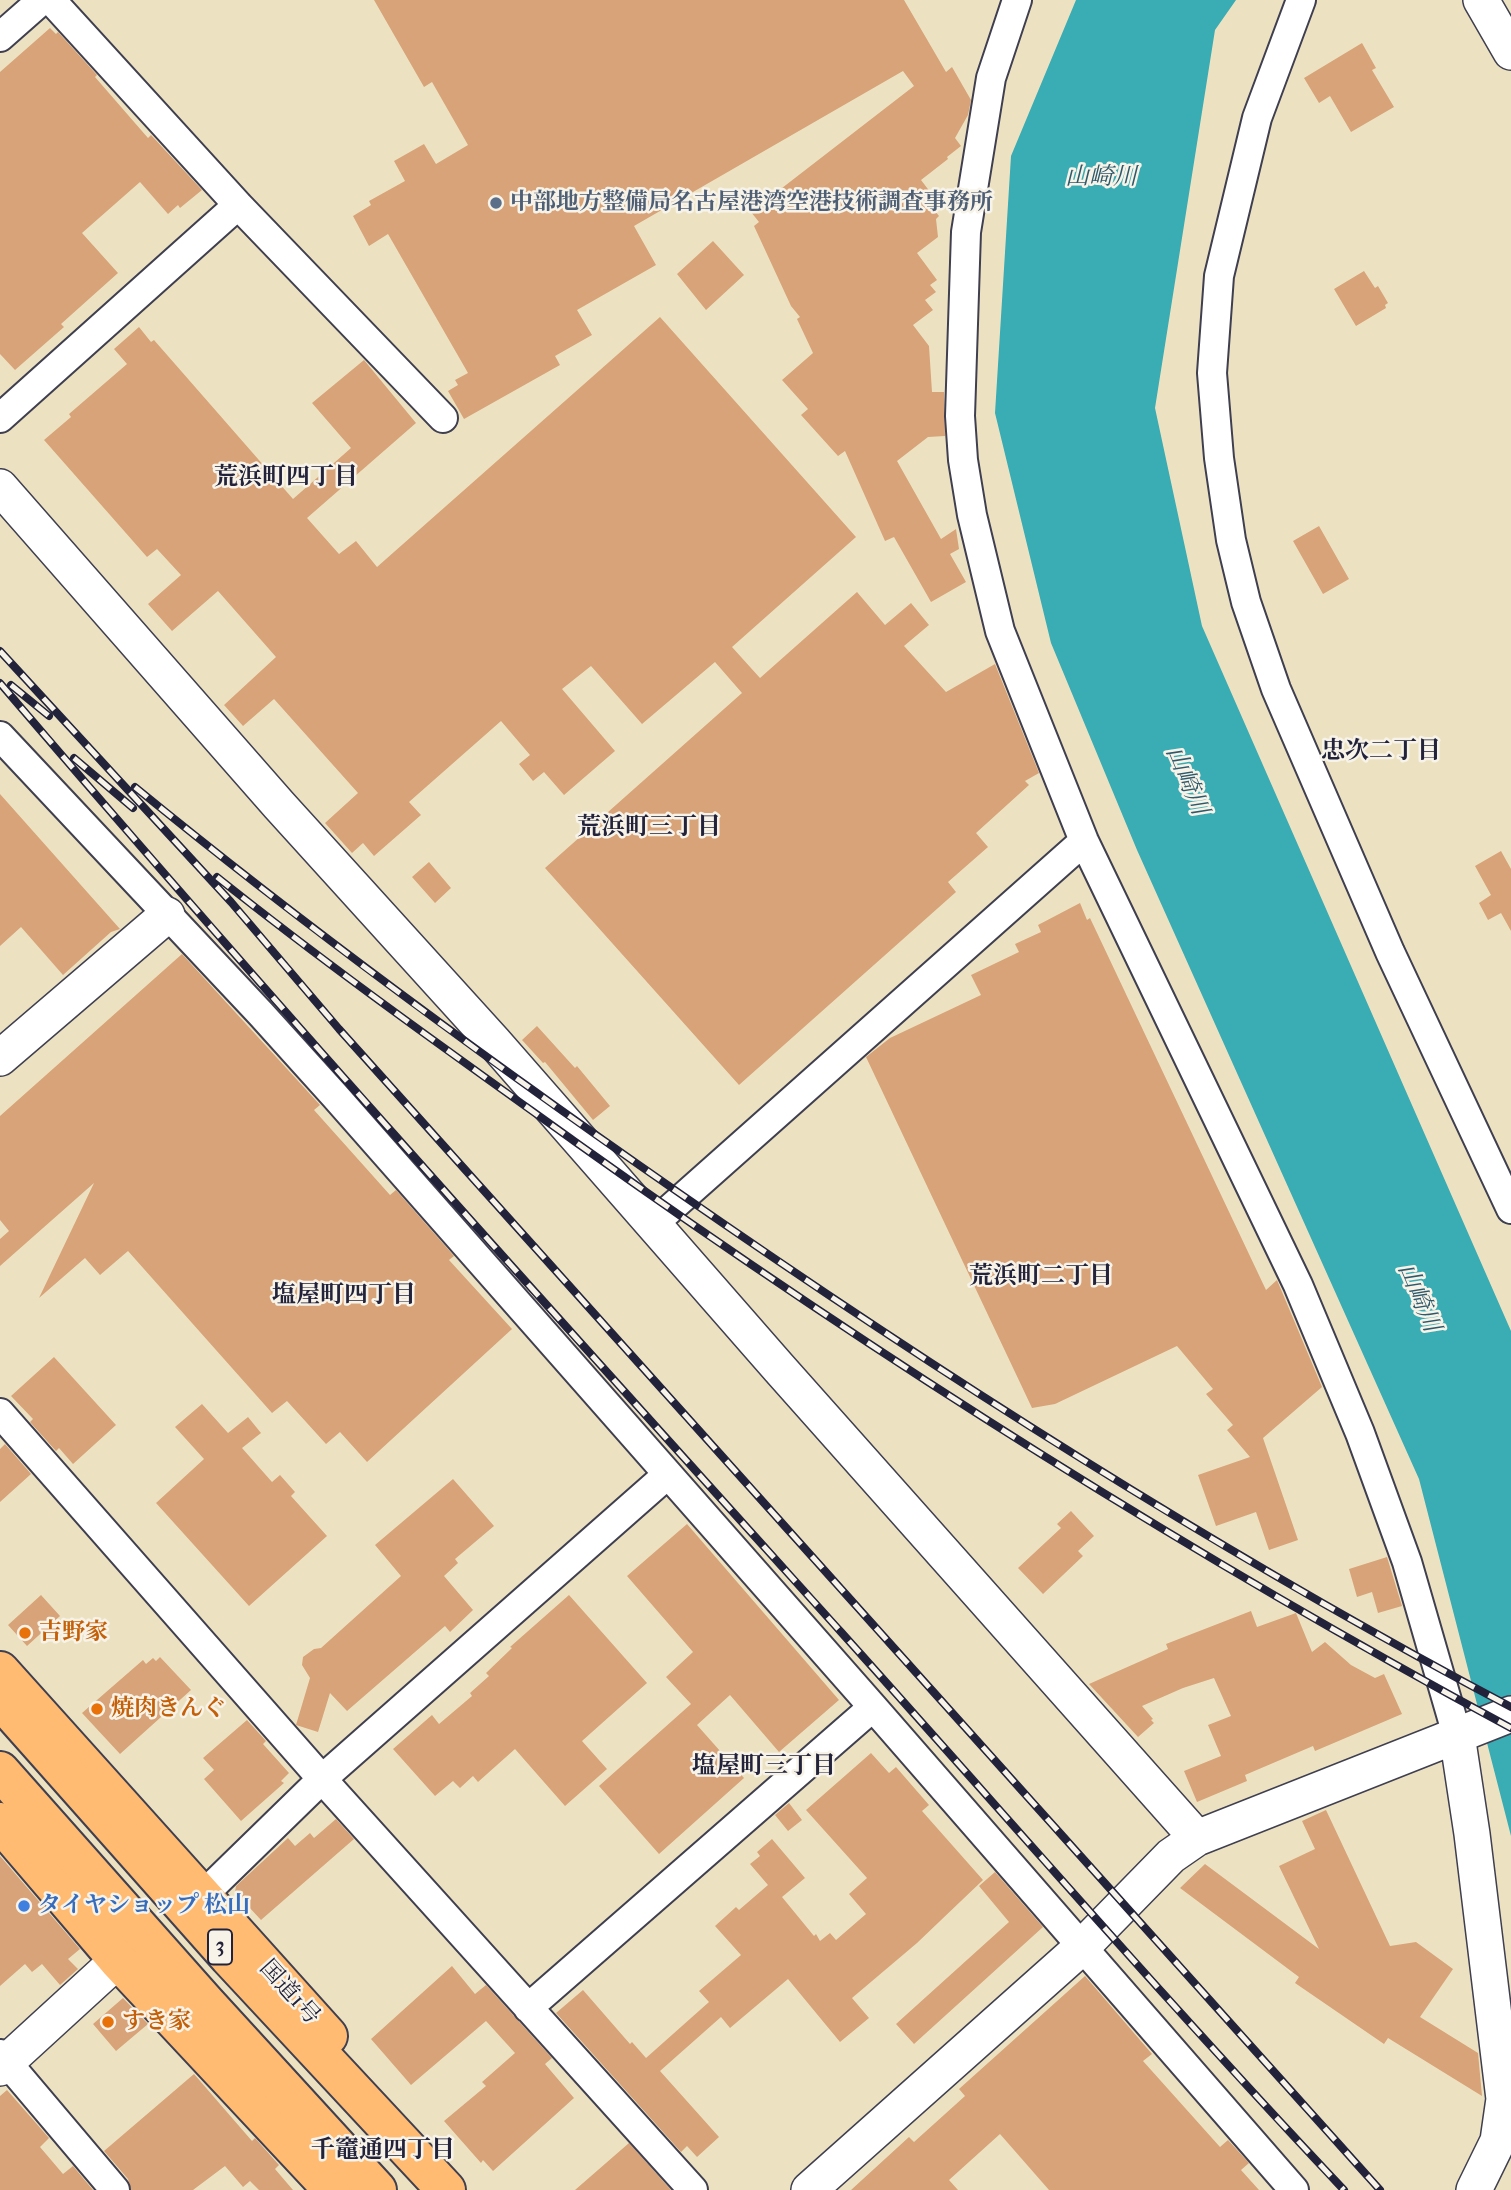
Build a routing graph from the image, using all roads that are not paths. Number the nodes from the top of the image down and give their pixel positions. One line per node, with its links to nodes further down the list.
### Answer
1 (42, 0): 6 (street)
2 (51, 0): 8 (street)
3 (1017, 0): 13 (street)
4 (1301, 0): 16 (street)
5 (1481, 0): 7 (street)
6 (0, 37)
7 (1511, 52)
8 (238, 205): 9 (street); 10 (street)
9 (0, 418)
10 (443, 418)
11 (0, 487): 17 (street)
12 (0, 736): 14 (street)
13 (1084, 841): 17 (street); 25 (street)
14 (167, 915): 15 (street); 19 (street)
15 (0, 1058)
16 (1511, 1209)
17 (653, 1224): 29 (street)
18 (0, 1413): 27 (street)
19 (667, 1475): 22 (street); 27 (street)
20 (0, 1671): 30 (highway, 国道1号)
21 (0, 1699): 32 (highway, 3)
22 (873, 1707): 31 (street); 34 (street)
23 (1511, 1714): 25 (street)
24 (0, 1725): 32 (highway)
25 (1464, 1732): 29 (street); 44 (street)
26 (0, 1771): 38 (highway, 3)
27 (323, 1779): 30 (street); 34 (street)
28 (0, 1822): 33 (highway)
29 (1197, 1838): 31 (street)
30 (202, 1896): 40 (highway, 国道1号)
31 (1083, 1946): 42 (street); 43 (street)
32 (229, 1957): 39 (highway, 3)
33 (118, 1960): 35 (street); 37 (highway)
34 (528, 2008): 41 (street)
35 (2, 2061): 36 (street)
36 (115, 2190)
37 (333, 2190)
38 (377, 2190)
39 (446, 2190)
40 (466, 2190)
41 (693, 2190)
42 (809, 2190)
43 (1294, 2190)
44 (1474, 2190)

